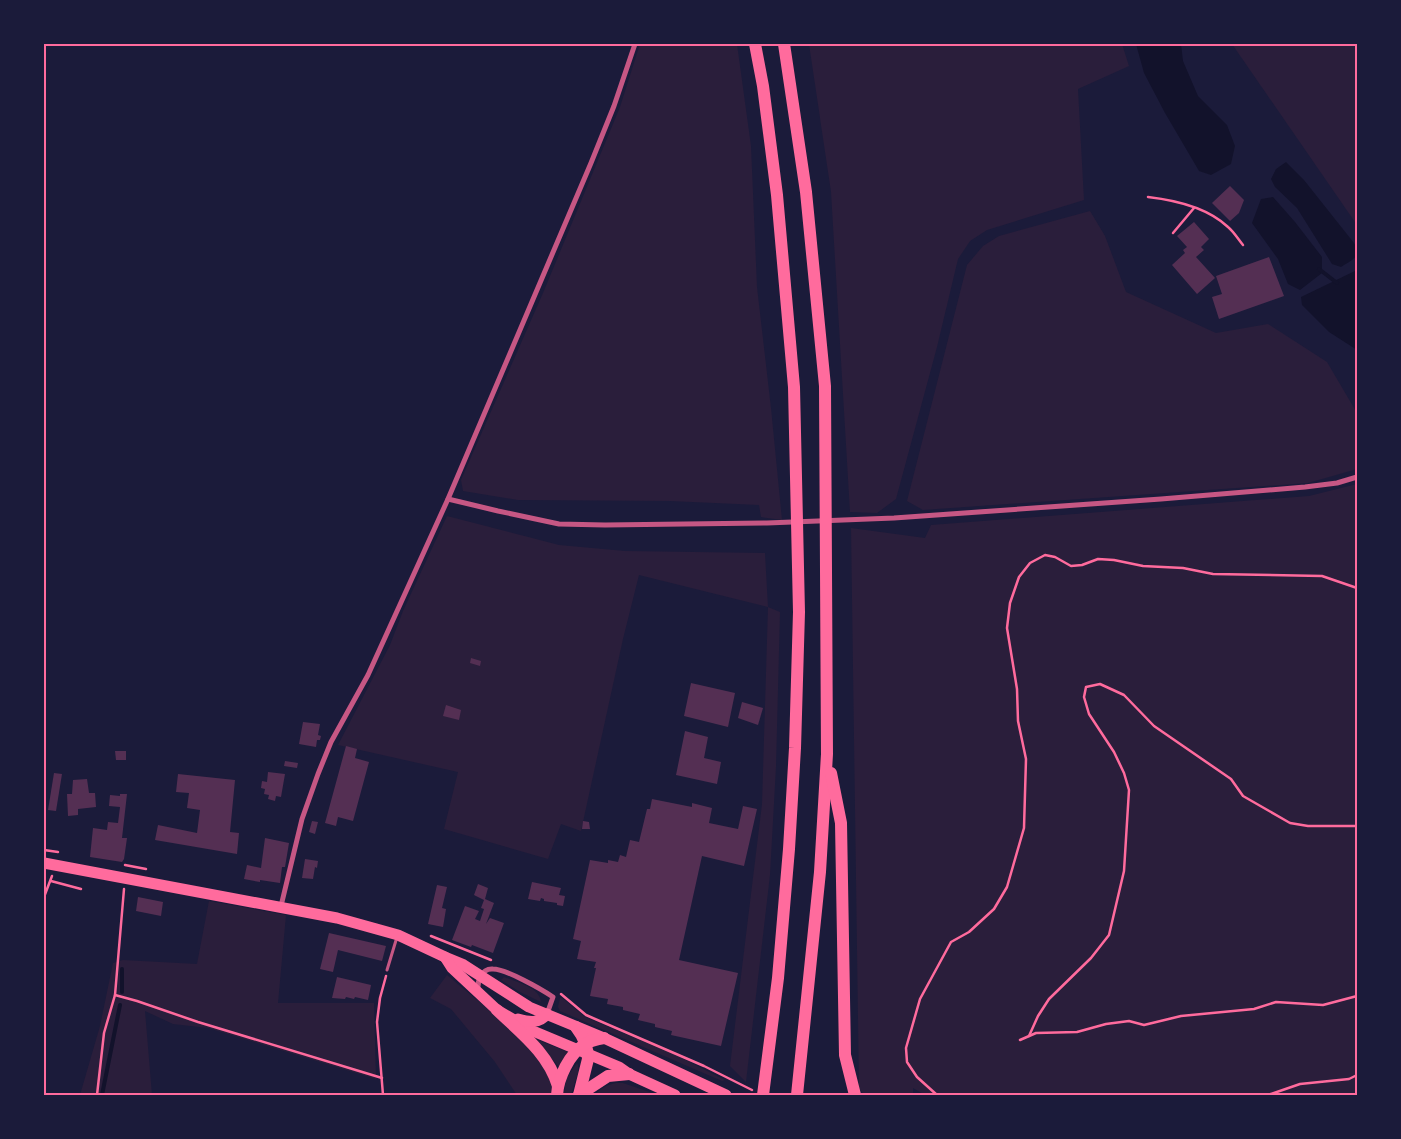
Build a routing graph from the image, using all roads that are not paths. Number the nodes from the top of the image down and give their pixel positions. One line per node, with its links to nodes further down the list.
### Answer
1 (635, 44): 5 (street)
2 (755, 44): 25 (highway)
3 (784, 44): 6 (highway)
4 (1357, 477): 5 (street)
5 (448, 499): 8 (street)
6 (827, 754): 26 (highway); 27 (highway)
7 (44, 863): 8 (main road)
8 (281, 906): 9 (main road)
9 (398, 935): 10 (main road); 11 (lane)
10 (445, 958): 12 (main road); 13 (main road)
11 (387, 970)
12 (481, 975): 13 (street); 15 (main road); 15 (street)
13 (478, 993): 14 (main road)
14 (497, 1010): 16 (main road); 21 (highway)
15 (547, 1014): 16 (main road); 17 (main road)
16 (509, 1017): 19 (main road)
17 (576, 1027): 18 (main road); 19 (highway)
18 (604, 1038): 19 (highway); 24 (main road)
19 (584, 1049): 20 (main road); 21 (highway); 22 (highway)
20 (630, 1074): 22 (highway); 23 (main road)
21 (558, 1091)
22 (579, 1095)
23 (675, 1095)
24 (726, 1095)
25 (763, 1095)
26 (797, 1095)
27 (855, 1095)

